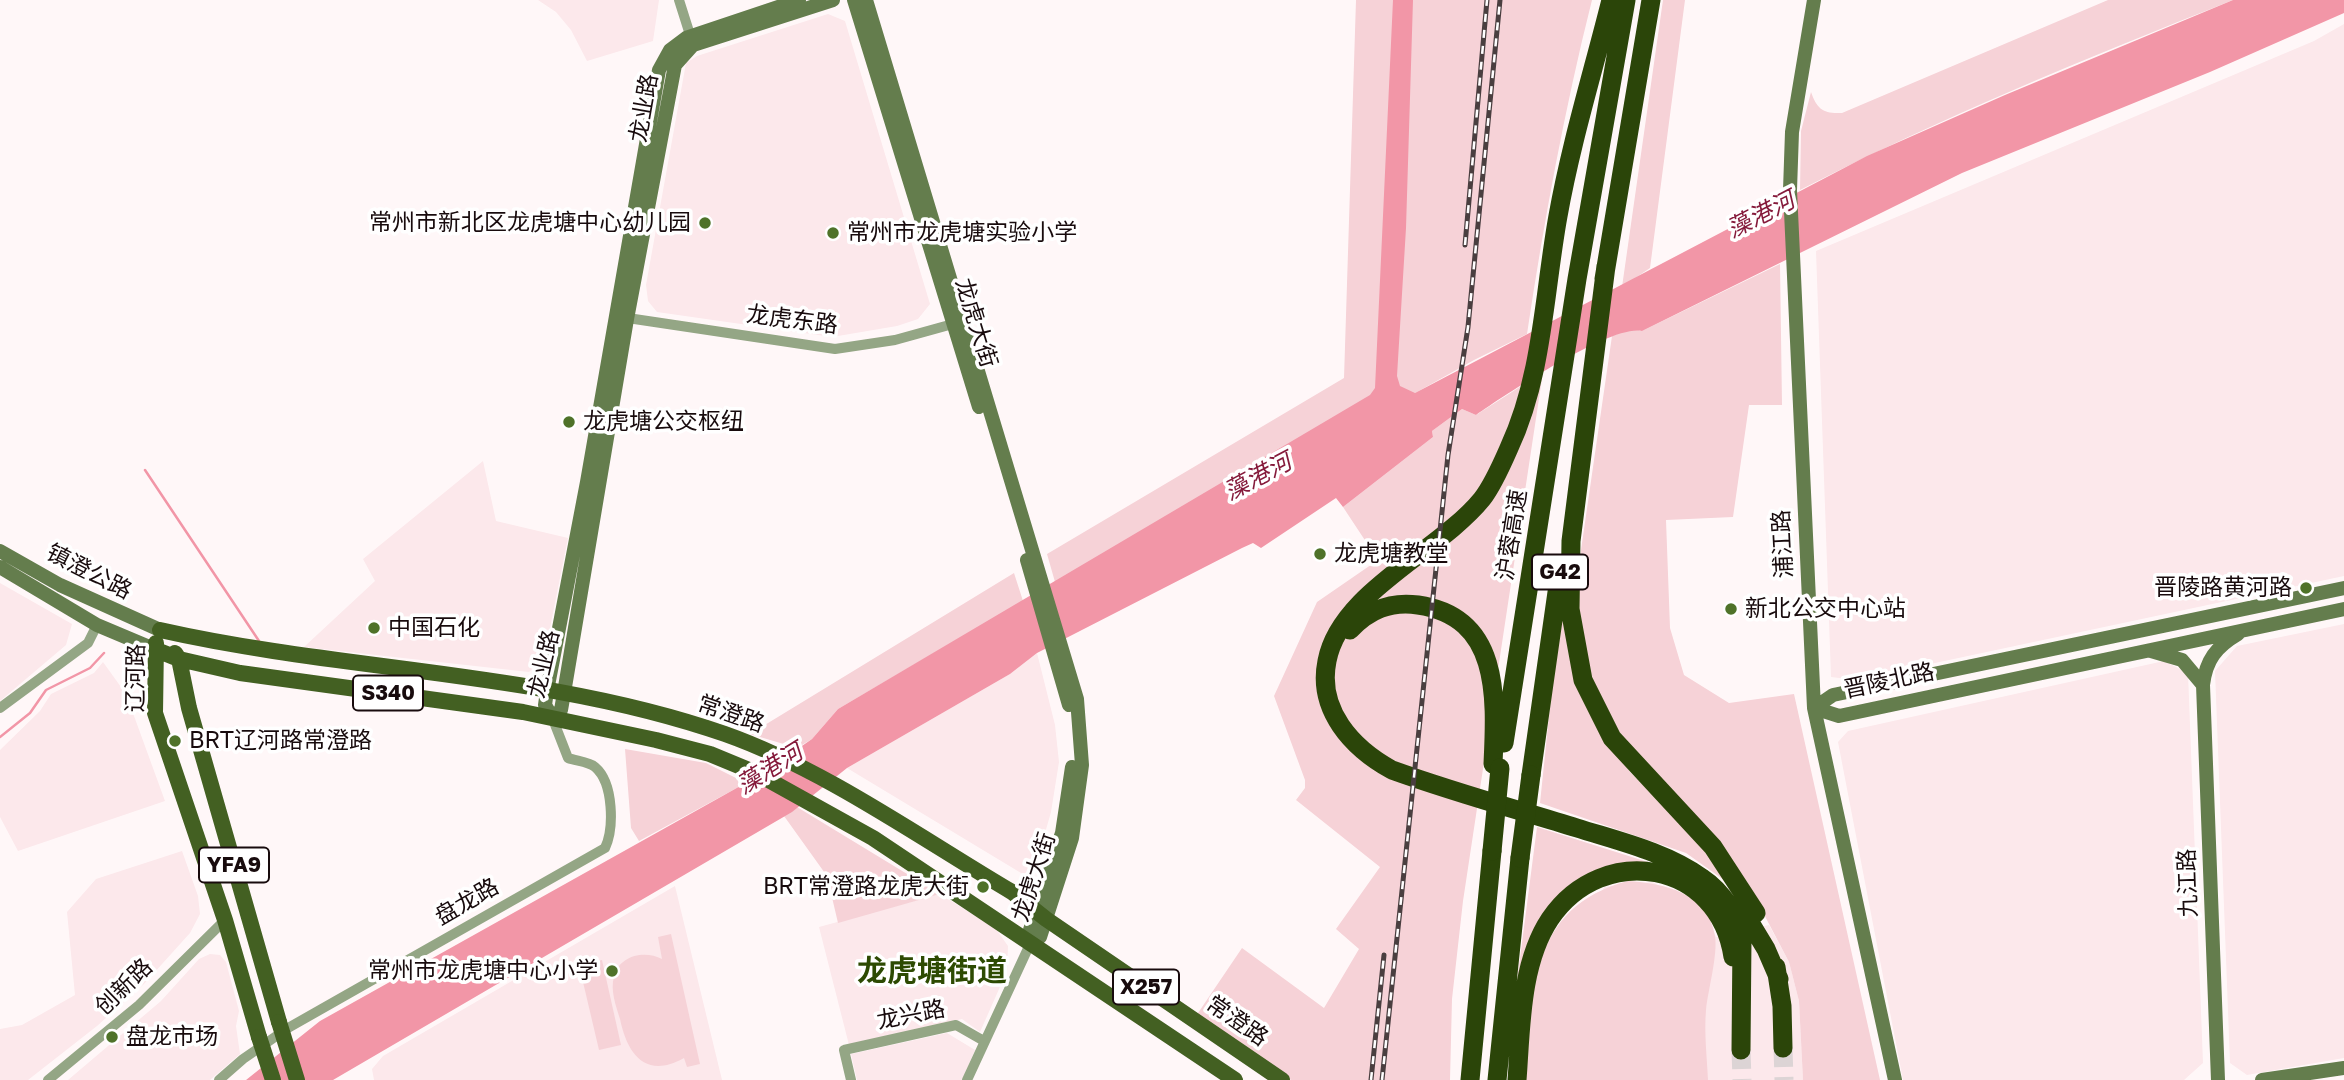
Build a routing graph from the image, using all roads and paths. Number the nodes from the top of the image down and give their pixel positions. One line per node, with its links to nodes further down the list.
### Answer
1 (679, 0): 10 (street)
2 (799, 0): 10 (street)
3 (833, 0): 10 (street)
4 (854, 0): 12 (street, 龙虎大街)
5 (866, 0): 12 (street, 龙虎大街)
6 (1611, 0): 37 (highway)
7 (1626, 0): 32 (highway, 沪蓉高速 / G42)
8 (1651, 0): 13 (highway)
9 (1815, 0): 30 (street, 浦江路)
10 (692, 41): 11 (street, 龙业路)
11 (621, 317): 12 (street, 龙虎东路); 26 (street, 龙业路); 27 (street, 龙业路)
12 (958, 322): 33 (street, 龙虎大街)
13 (1592, 368): 36 (highway); 51 (highway, G42, bridge)
14 (0, 551): 20 (street, 镇澄公路)
15 (0, 567): 18 (street, 镇澄公路)
16 (2344, 588): 30 (street, 晋陵北路)
17 (2344, 610): 19 (street, 晋陵北路)
18 (97, 625): 21 (street, 镇澄公路); 28 (street)
19 (2247, 629): 22 (street, 晋陵北路); 25 (street)
20 (160, 630): 21 (main road, 辽河路 / YFA9); 23 (main road, 辽河路 / YFA9); 26 (main road, 常澄路 / S340)
21 (154, 649): 23 (main road, 常澄路); 34 (main road, 辽河路 / YFA9)
22 (2146, 650): 25 (street); 30 (street, 晋陵北路)
23 (179, 659): 24 (main road, 常澄路); 29 (main road, 辽河路 / YFA9)
24 (224, 670): 29 (main road); 31 (main road, 常澄路 / S340)
25 (2203, 685): 54 (street, 九江路)
26 (547, 691): 27 (main road, 常澄路); 31 (street, 龙业路)
27 (564, 693): 31 (street, 龙业路); 33 (main road, 常澄路 / X257)
28 (0, 708)
29 (189, 708): 46 (main road, 辽河路 / YFA9, bridge)
30 (1814, 708): 53 (street, 浦江路)
31 (552, 717): 35 (main road, 常澄路 / X257); 44 (street, 盘龙路)
32 (1497, 766): 36 (highway); 42 (highway, 沪蓉高速 / G42, bridge)
33 (1041, 916): 35 (street, 龙虎大街); 50 (main road, 常澄路 / X257)
34 (225, 920): 43 (street, 创新路); 45 (main road, 辽河路 / YFA9, bridge)
35 (1030, 944): 38 (street); 49 (main road, 常澄路 / X257)
36 (1779, 979): 39 (highway)
37 (1740, 1018): 40 (highway); 52 (highway)
38 (984, 1041): 47 (street, 龙兴路); 48 (street)
39 (1783, 1048)
40 (1741, 1050)
41 (2344, 1068): 55 (street)
42 (1470, 1072)
43 (48, 1080)
44 (219, 1080)
45 (273, 1080)
46 (297, 1080)
47 (851, 1080)
48 (967, 1080)
49 (1234, 1080)
50 (1282, 1080)
51 (1497, 1080)
52 (1517, 1080)
53 (1895, 1080)
54 (2218, 1080)
55 (2262, 1080)

